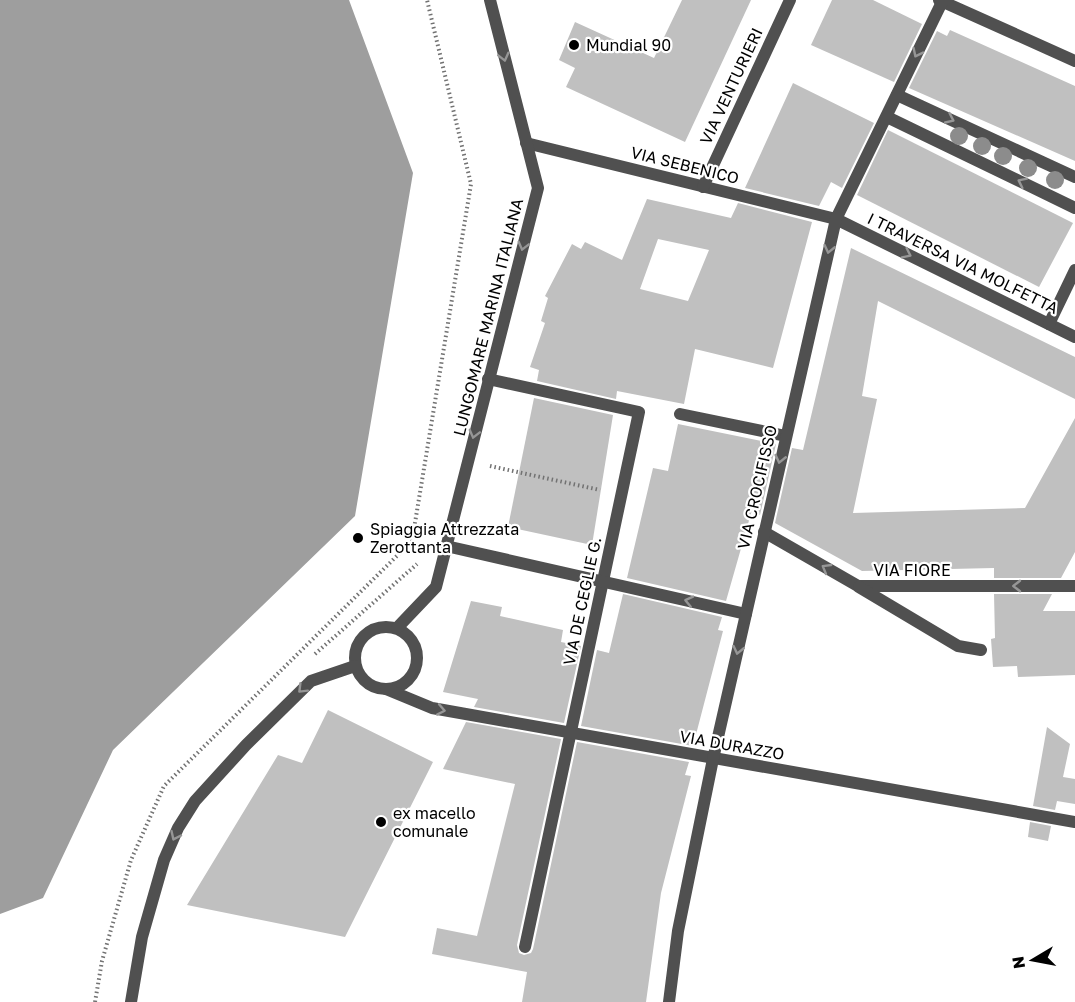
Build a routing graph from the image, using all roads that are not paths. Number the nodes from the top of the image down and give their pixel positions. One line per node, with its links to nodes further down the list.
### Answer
1 (489, 0): 7 (street, LUNGOMARE MARINA ITALIANA, one-way to 7)
2 (790, 0): 9 (street, VIA VENTURIERI)
3 (941, 1): 4 (street); 5 (street, VIA CROCIFISSO, one-way to 5)
4 (1075, 61)
5 (897, 95): 6 (street, VIA CROCIFISSO); 8 (street, one-way to 8)
6 (887, 117): 10 (street, one-way to 6); 11 (street, VIA CROCIFISSO)
7 (526, 143): 9 (street, VIA SEBENICO); 15 (street, LUNGOMARE MARINA ITALIANA, one-way to 15)
8 (1075, 177)
9 (703, 187): 11 (street, VIA SEBENICO)
10 (1075, 208)
11 (836, 219): 13 (street, I TRAVERSA VIA MOLFETTA, one-way to 13); 17 (street, VIA CROCIFISSO, one-way to 17)
12 (1075, 270): 13 (street)
13 (1049, 324): 14 (street, I TRAVERSA VIA MOLFETTA)
14 (1075, 338)
15 (488, 379): 19 (street, LUNGOMARE MARINA ITALIANA, one-way to 19); 20 (street, VIA DE CEGLIE G.)
16 (680, 414): 17 (street)
17 (786, 436): 18 (street, VIA CROCIFISSO, one-way to 18)
18 (764, 532): 21 (street, VIA FIORE, one-way to 18); 23 (street, VIA CROCIFISSO)
19 (446, 546): 20 (street); 24 (street, LUNGOMARE MARINA ITALIANA)
20 (603, 581): 23 (street, one-way to 20); 28 (street, VIA DE CEGLIE G.)
21 (858, 586): 22 (street, VIA FIORE, one-way to 21); 25 (street)
22 (1075, 586)
23 (746, 614): 29 (street, VIA CROCIFISSO, one-way to 29)
24 (397, 628): 26 (street); 27 (street)
25 (981, 650)
26 (355, 666): 27 (street); 32 (street, one-way to 32)
27 (386, 689): 28 (street, VIA DURAZZO, one-way to 28)
28 (570, 734): 29 (street, VIA DURAZZO); 31 (street, VIA DE CEGLIE G.)
29 (713, 759): 30 (street, VIA DURAZZO); 33 (street, VIA CROCIFISSO)
30 (1075, 822)
31 (525, 947)
32 (131, 1002)
33 (669, 1002)

